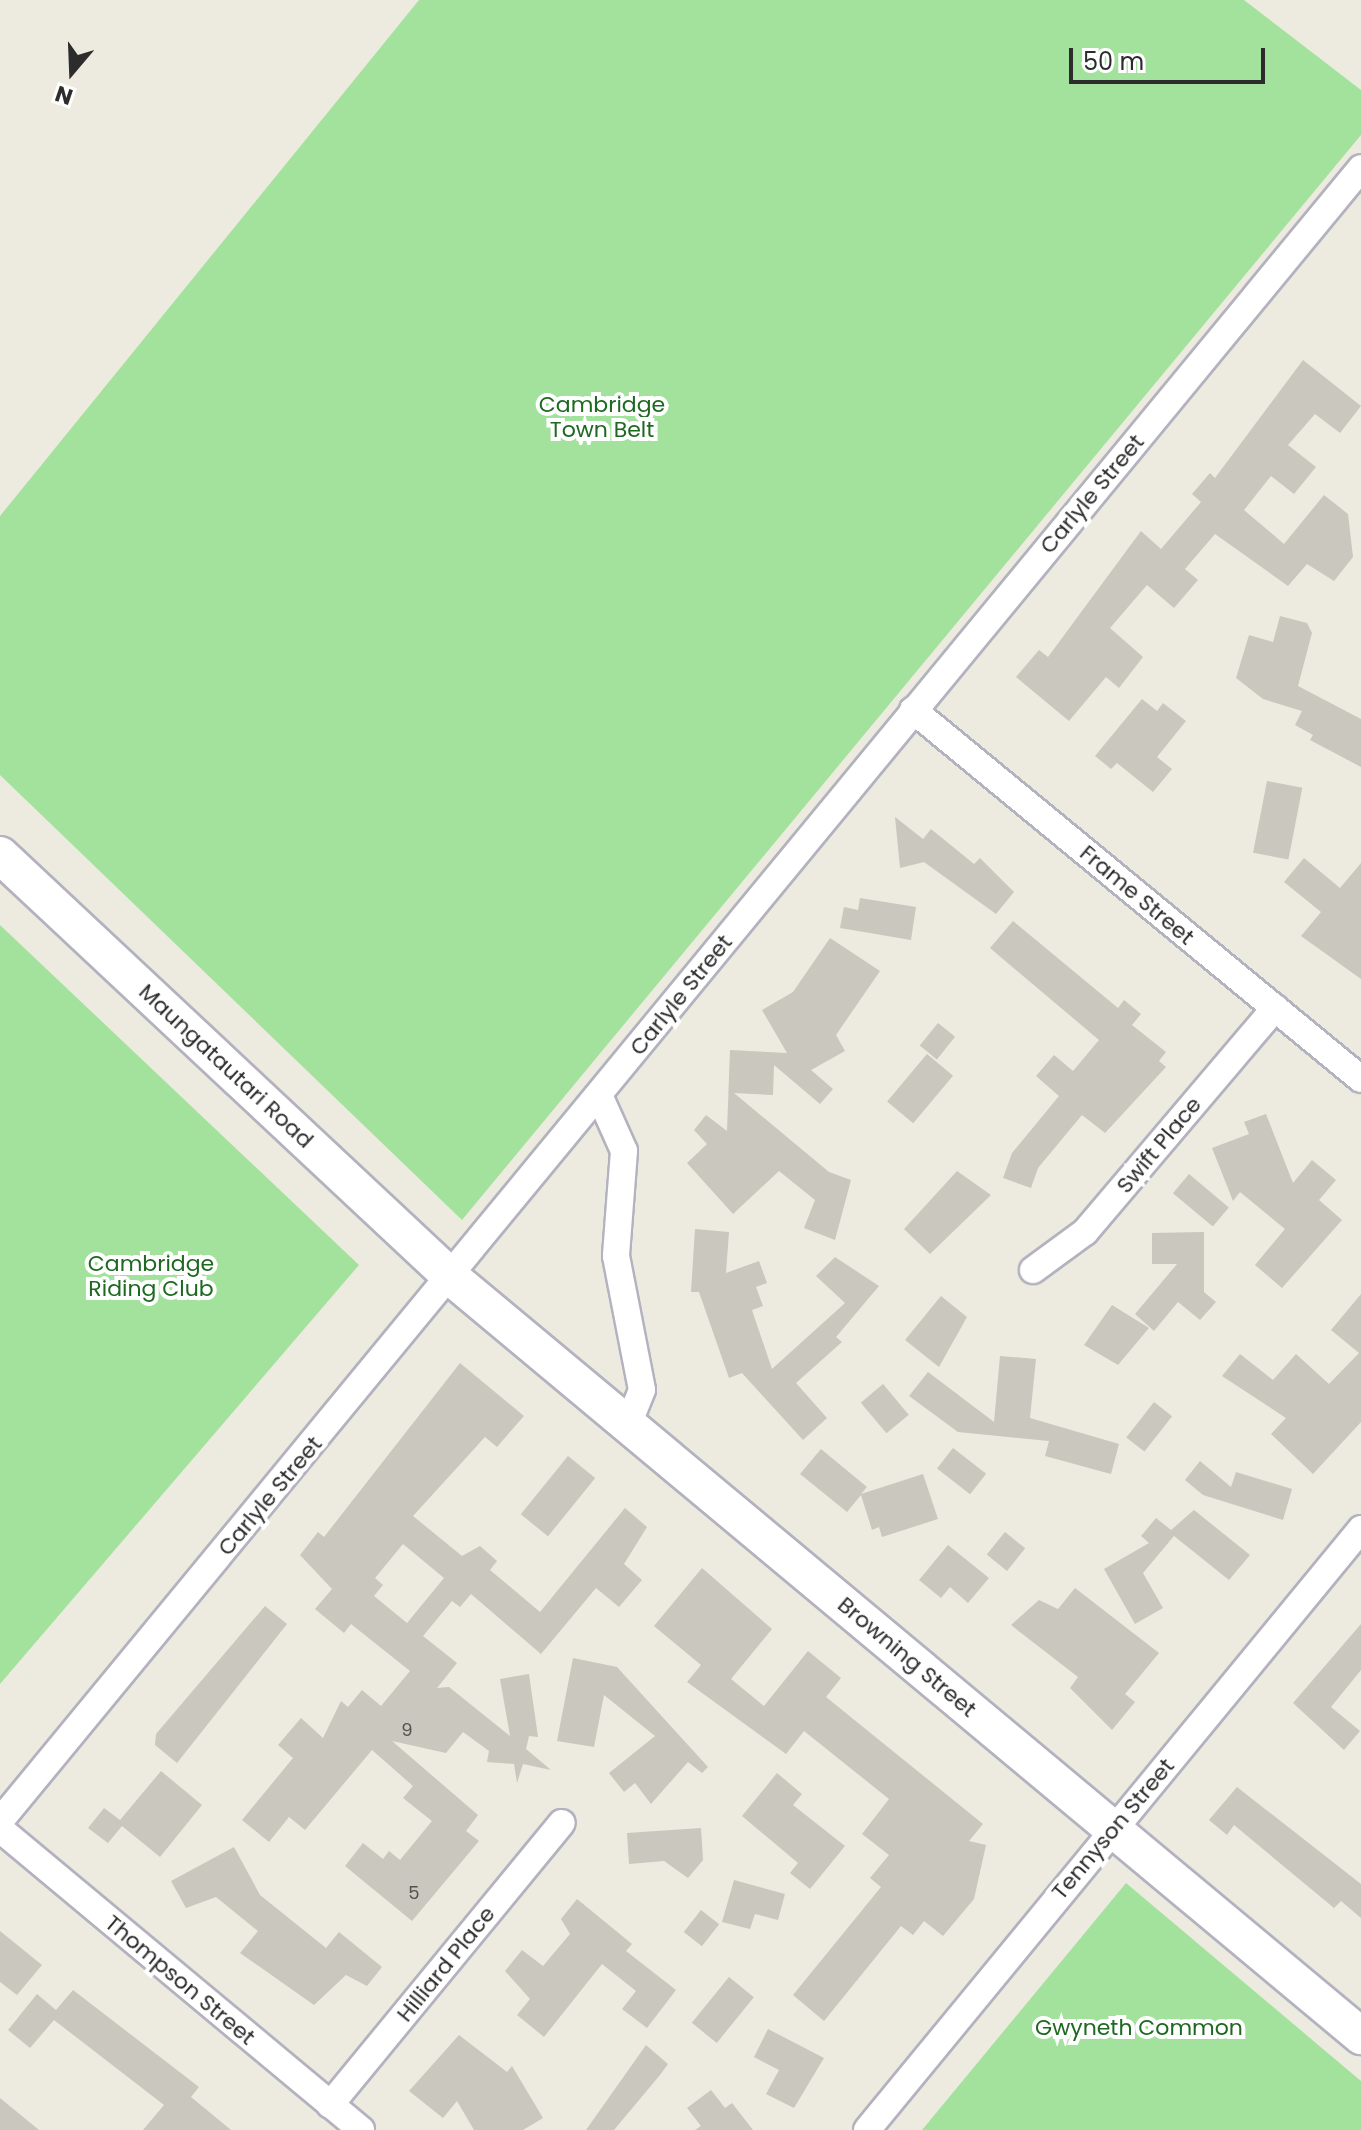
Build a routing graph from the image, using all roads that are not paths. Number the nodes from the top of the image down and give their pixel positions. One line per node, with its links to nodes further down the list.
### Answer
1 (1361, 168): 2 (street, Carlyle Street)
2 (913, 710): 4 (street, Frame Street); 6 (street, Carlyle Street)
3 (0, 855): 8 (street, Maungatautari Road)
4 (1275, 1008): 5 (street, Frame Street); 7 (street, Swift Place)
5 (1361, 1079)
6 (599, 1095): 8 (street, Carlyle Street); 9 (street)
7 (1033, 1270)
8 (452, 1278): 9 (street, Browning Street); 11 (street, Carlyle Street)
9 (628, 1424): 14 (street, Browning Street)
10 (1361, 1529): 14 (street, Tennyson Street)
11 (0, 1821)
12 (562, 1823): 16 (street, Hilliard Place)
13 (0, 1829): 16 (street, Thompson Street)
14 (1113, 1829): 15 (street, Browning Street); 18 (street, Tennyson Street)
15 (1361, 2036)
16 (330, 2105): 17 (street, Thompson Street)
17 (361, 2130)
18 (867, 2130)

